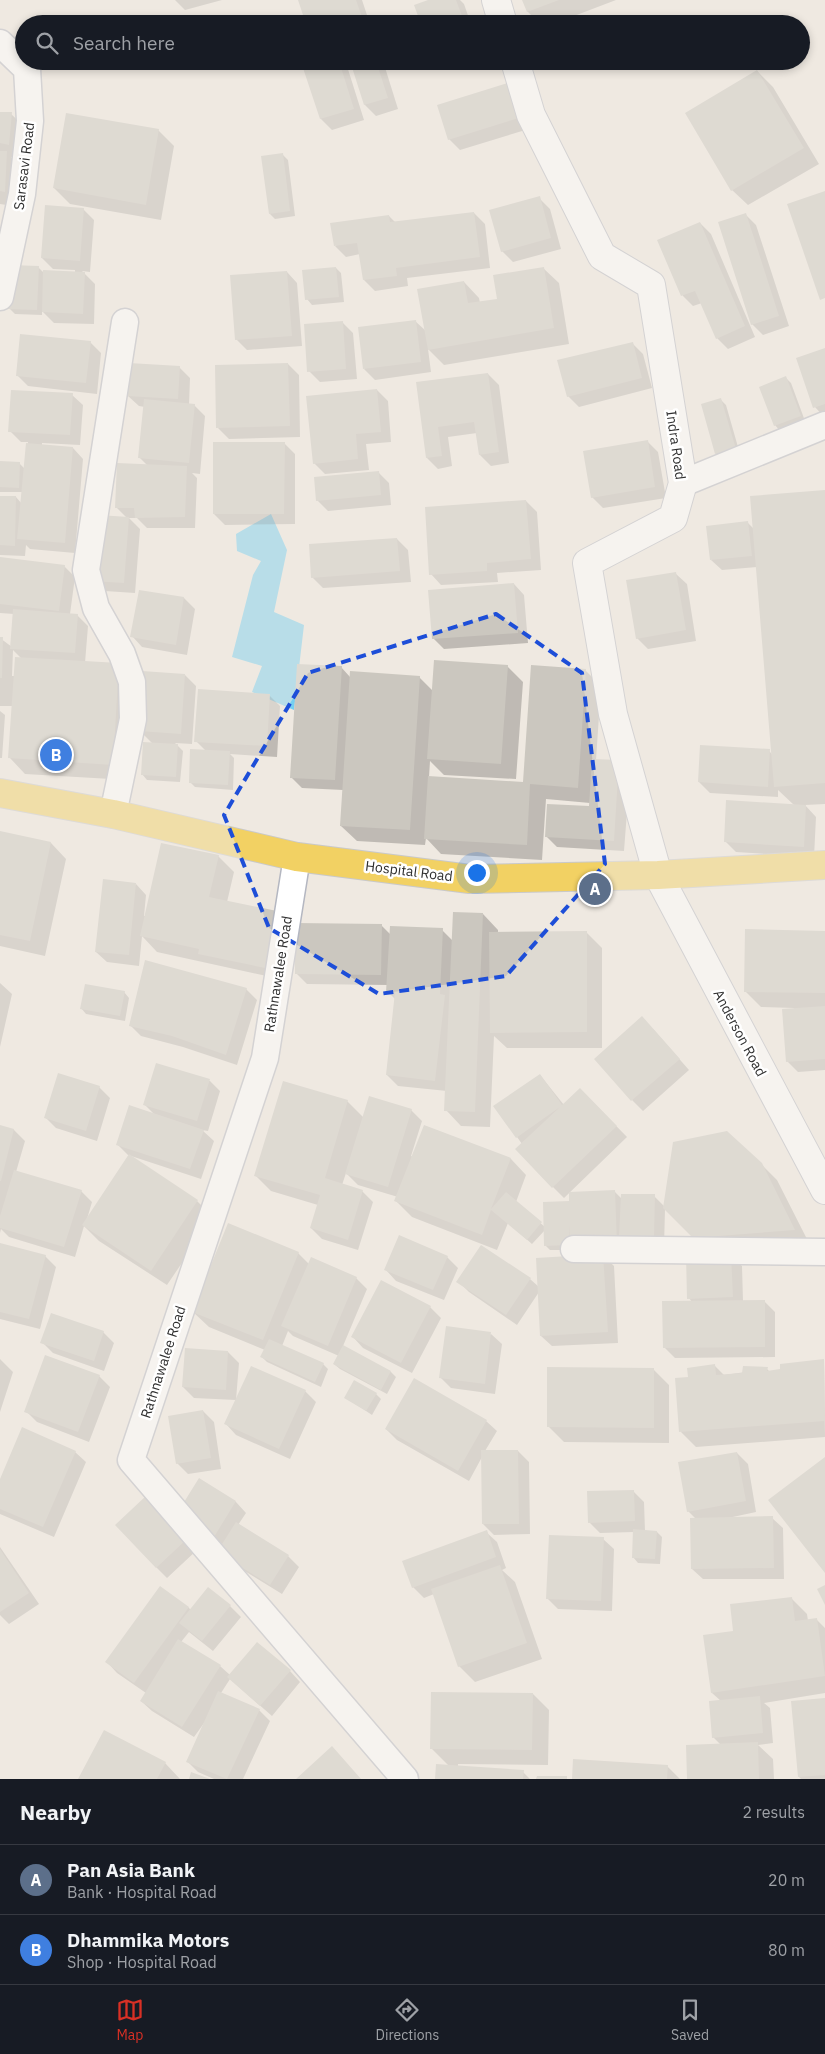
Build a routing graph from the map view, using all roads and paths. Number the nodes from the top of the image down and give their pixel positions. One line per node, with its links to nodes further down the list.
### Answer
1 (496, 0): 2 (street)
2 (500, 15)
3 (0, 43): 4 (street, Sarasavi Road)
4 (15, 57)
5 (27, 70): 7 (street, Sarasavi Road)
6 (518, 70): 10 (street, Indra Road)
7 (0, 297)
8 (125, 322): 12 (street)
9 (825, 425): 10 (street)
10 (683, 483): 15 (street, Indra Road)
11 (0, 793): 12 (main road, Hospital Road)
12 (113, 814): 13 (main road, Hospital Road)
13 (297, 857): 15 (main road, Hospital Road); 19 (street, Rathnawalee Road)
14 (825, 865): 15 (main road, Hospital Road)
15 (658, 875): 16 (street, Anderson Road)
16 (825, 1190)
17 (574, 1250): 18 (street)
18 (825, 1252)
19 (405, 1779)

